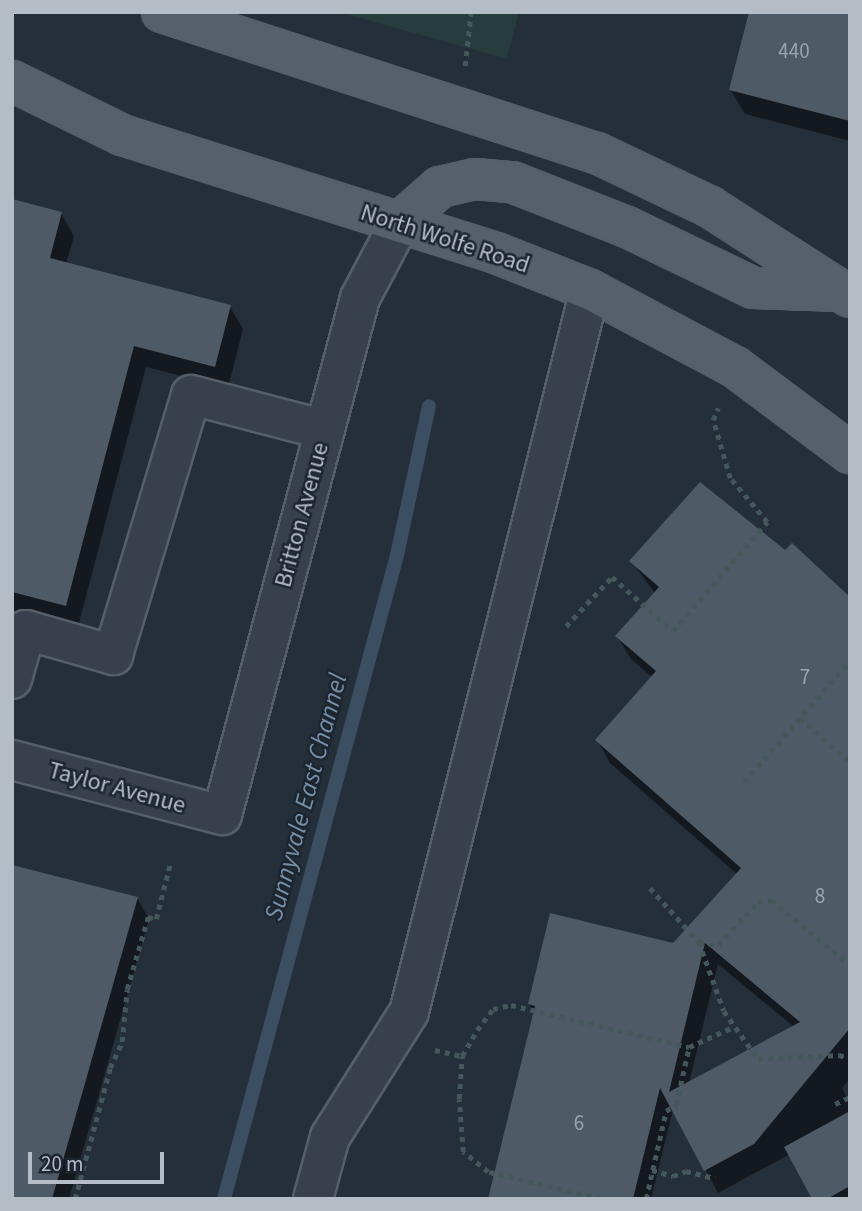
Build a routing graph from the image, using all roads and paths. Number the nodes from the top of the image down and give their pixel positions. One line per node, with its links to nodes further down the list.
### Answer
1 (163, 12): 4 (main road)
2 (471, 12): 4 (path)
3 (12, 81): 5 (main road, North Wolfe Road)
4 (460, 106): 7 (main road)
5 (400, 222): 6 (main road, North Wolfe Road); 7 (main road); 9 (street, Britton Avenue)
6 (590, 290): 8 (main road, North Wolfe Road); 31 (street)
7 (846, 294)
8 (735, 367): 10 (main road, North Wolfe Road); 11 (path)
9 (325, 429): 13 (street); 18 (street, Britton Avenue)
10 (850, 453)
11 (566, 626)
12 (850, 661): 14 (path)
13 (12, 679)
14 (800, 718): 16 (path); 17 (path)
15 (12, 760): 18 (street, Taylor Avenue)
16 (850, 762)
17 (744, 782)
18 (222, 815)
19 (170, 864): 30 (path)
20 (650, 888): 21 (path)
21 (699, 942): 22 (path); 23 (path)
22 (850, 965)
23 (733, 1027): 24 (path); 25 (path)
24 (689, 1047): 28 (path); 32 (path)
25 (850, 1058)
26 (850, 1097): 27 (path)
27 (835, 1104)
28 (652, 1170): 29 (path); 33 (path)
29 (715, 1178)
30 (75, 1199)
31 (313, 1199)
32 (601, 1199)
33 (646, 1199)

